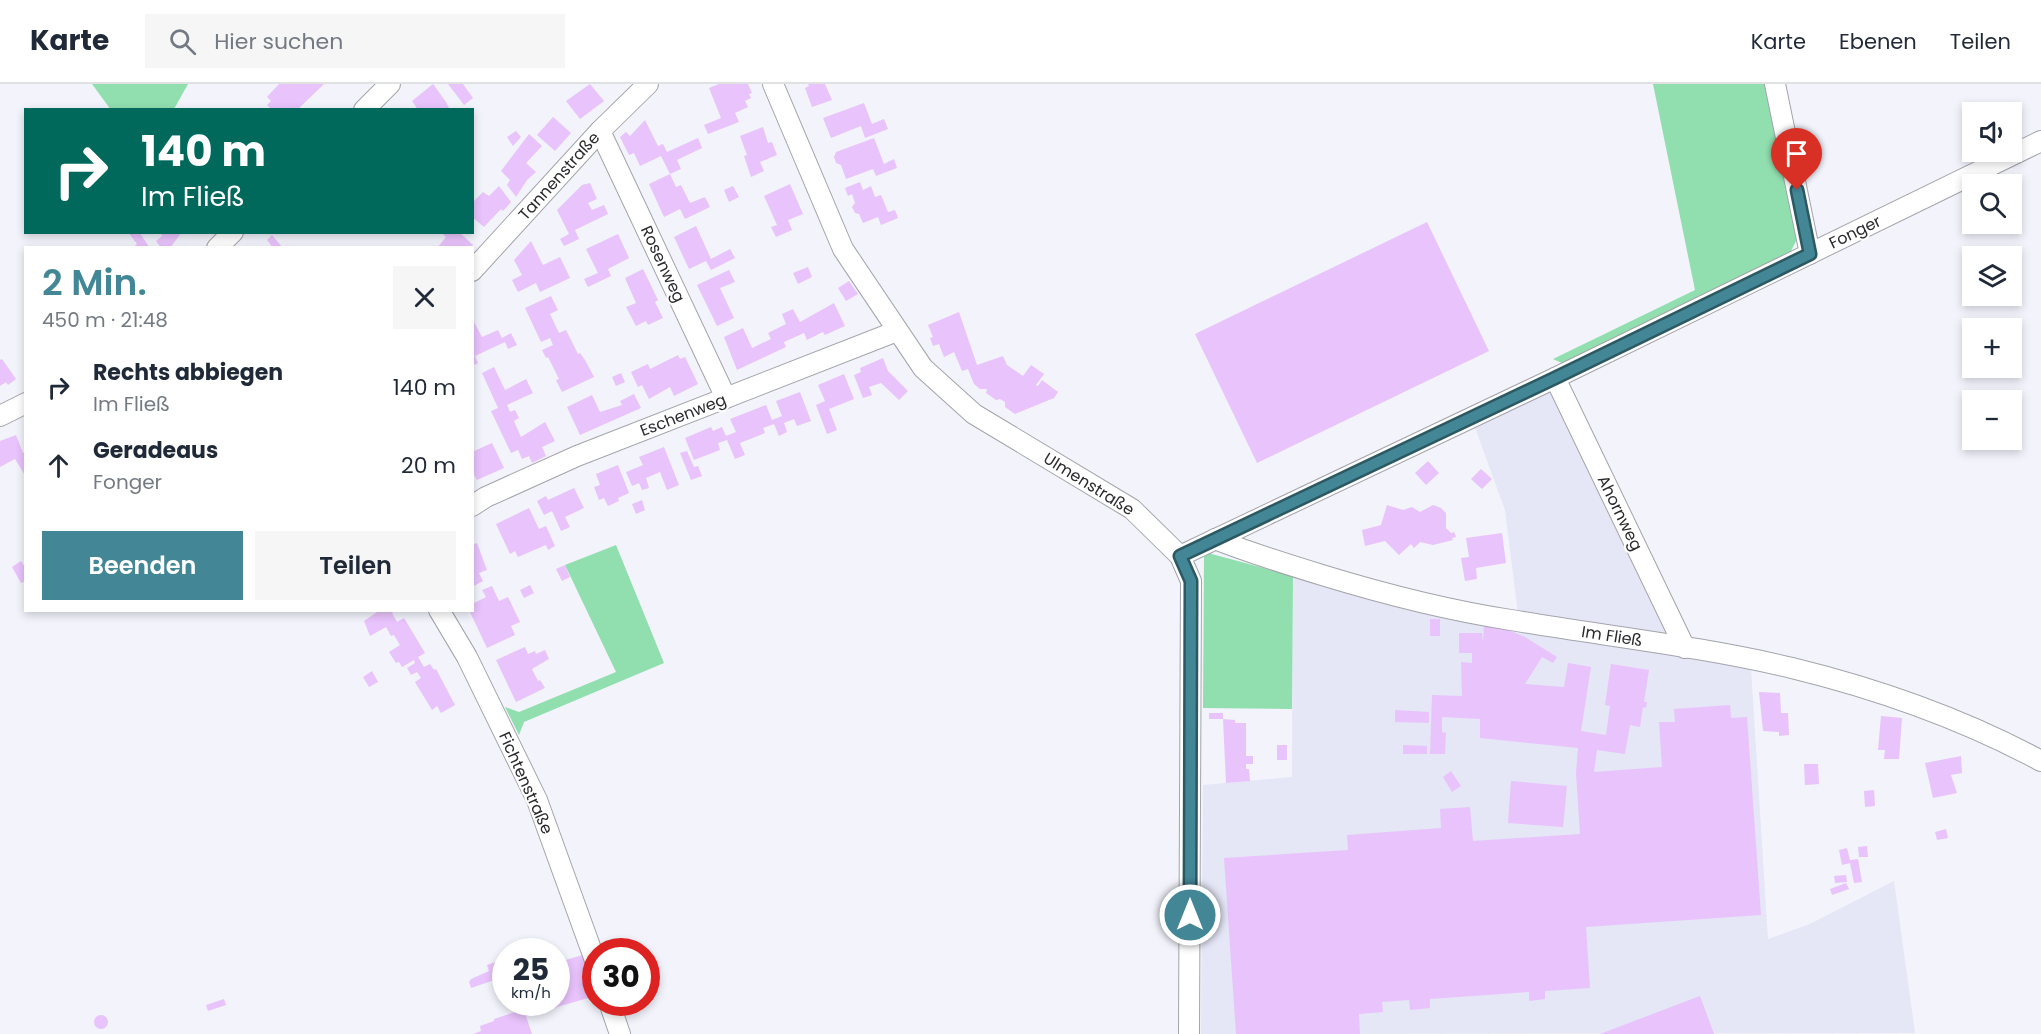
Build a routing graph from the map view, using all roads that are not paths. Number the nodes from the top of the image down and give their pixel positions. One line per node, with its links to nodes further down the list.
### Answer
1 (390, 84): 5 (street)
2 (648, 84): 6 (street, Tannenstraße)
3 (774, 84): 12 (street, Ulmenstraße)
4 (1775, 84): 10 (street)
5 (366, 108)
6 (600, 131): 11 (street, Tannenstraße); 14 (street, Rosenweg)
7 (2041, 141): 10 (street, Fonger)
8 (231, 234): 9 (street)
9 (219, 246)
10 (1810, 254): 13 (street, Fonger)
11 (474, 269)
12 (897, 331): 14 (street, Eschenweg); 19 (street, Ulmenstraße)
13 (1555, 378): 18 (street, Fonger); 21 (street, Ahornweg)
14 (726, 398): 17 (street, Eschenweg)
15 (24, 405): 16 (street)
16 (0, 416)
17 (474, 505)
18 (1215, 539): 19 (street); 21 (street, Im Fließ)
19 (1180, 556): 26 (street, Ulmenstraße)
20 (440, 612): 23 (street, Fichtenstraße)
21 (1685, 648): 22 (street, Im Fließ)
22 (2041, 761)
23 (587, 938)
24 (614, 1016): 25 (street)
25 (620, 1034)
26 (1189, 1034)

